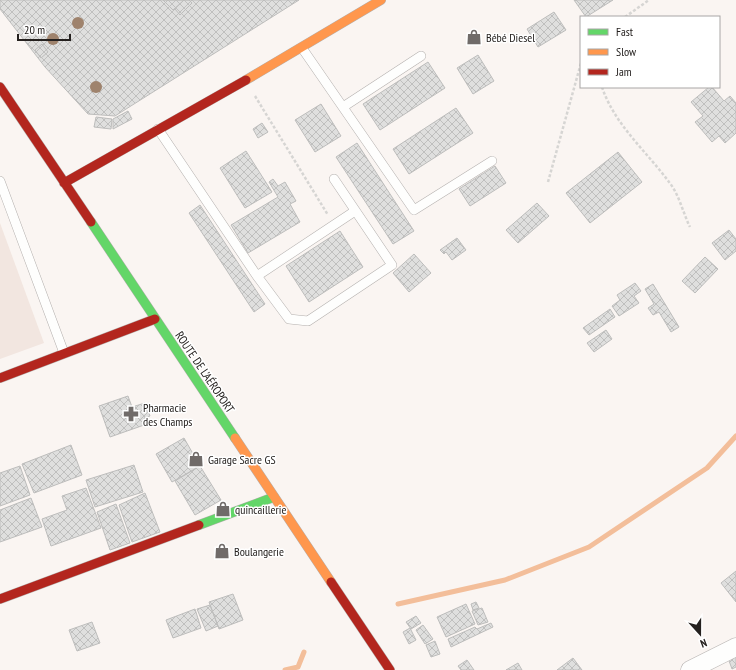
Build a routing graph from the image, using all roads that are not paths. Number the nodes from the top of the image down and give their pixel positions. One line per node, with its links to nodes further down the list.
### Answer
1 (381, 0): 2 (street)
2 (302, 48): 5 (lane); 6 (street)
3 (421, 56): 5 (lane)
4 (0, 87): 10 (street, ROUTE DE L'AÉROPORT)
5 (342, 107): 7 (lane)
6 (158, 129): 10 (street); 12 (lane)
7 (492, 161)
8 (334, 179): 11 (lane)
9 (0, 181): 14 (lane)
10 (64, 183): 13 (street, ROUTE DE L'AÉROPORT)
11 (355, 211): 12 (lane); 12 (lane)
12 (257, 276)
13 (155, 319): 14 (street); 16 (street, ROUTE DE L'AÉROPORT)
14 (64, 353): 15 (street)
15 (0, 378)
16 (274, 497): 17 (street); 20 (street, ROUTE DE L'AÉROPORT)
17 (0, 599)
18 (736, 647): 19 (street)
19 (717, 664): 21 (street)
20 (390, 670)
21 (690, 670)

